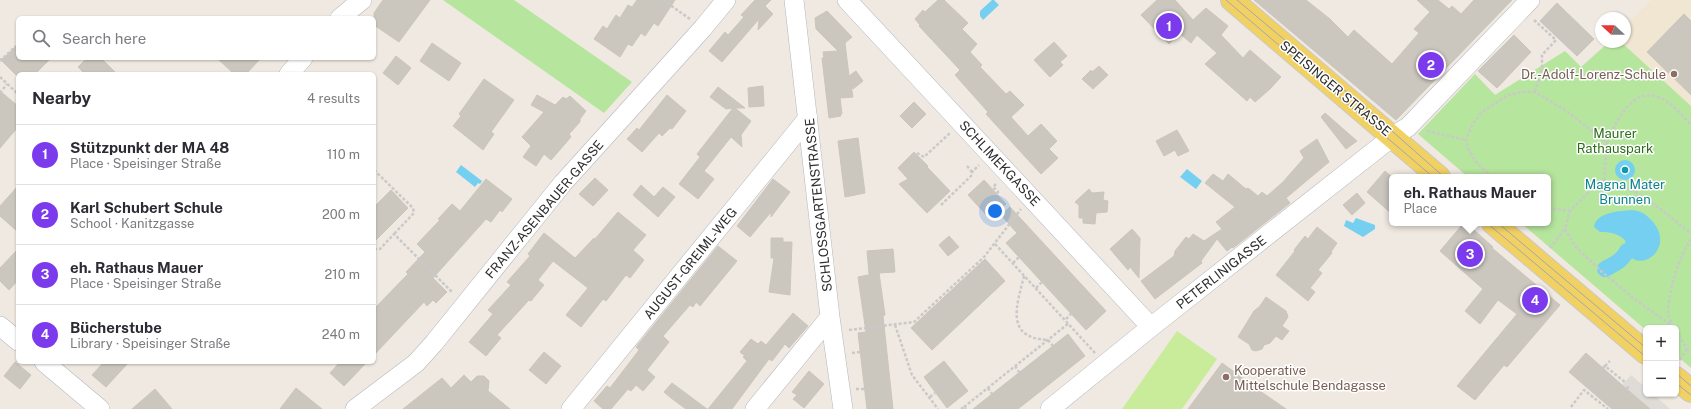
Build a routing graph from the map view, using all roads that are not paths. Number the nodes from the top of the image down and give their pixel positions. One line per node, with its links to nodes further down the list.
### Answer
1 (362, 0): 7 (street)
2 (726, 0): 23 (street, FRANZ-ASENBAUER-GASSE)
3 (794, 0): 10 (street, SCHLOSSGARTENSTRASSE)
4 (847, 0): 16 (street, SCHLIMEKGASSE)
5 (1232, 0): 11 (main road, SPEISINGER STRASSE)
6 (1530, 8): 11 (street, PETERLINIGASSE)
7 (342, 16)
8 (301, 60): 9 (street)
9 (291, 72)
10 (808, 118): 14 (street, SCHLOSSGARTENSTRASSE); 24 (street, AUGUST-GREIML-WEG)
11 (1393, 137): 12 (main road, SPEISINGER STRASSE); 16 (street, PETERLINIGASSE)
12 (1436, 174)
13 (1496, 226): 18 (main road)
14 (830, 317): 25 (street); 26 (street, SCHLOSSGARTENSTRASSE)
15 (0, 326): 17 (street)
16 (1151, 326): 27 (street, PETERLINIGASSE)
17 (16, 338)
18 (1643, 350)
19 (46, 364): 22 (street)
20 (1679, 381): 21 (main road)
21 (1691, 391)
22 (100, 409)
23 (355, 409)
24 (571, 409)
25 (755, 409)
26 (843, 409)
27 (1050, 409)

